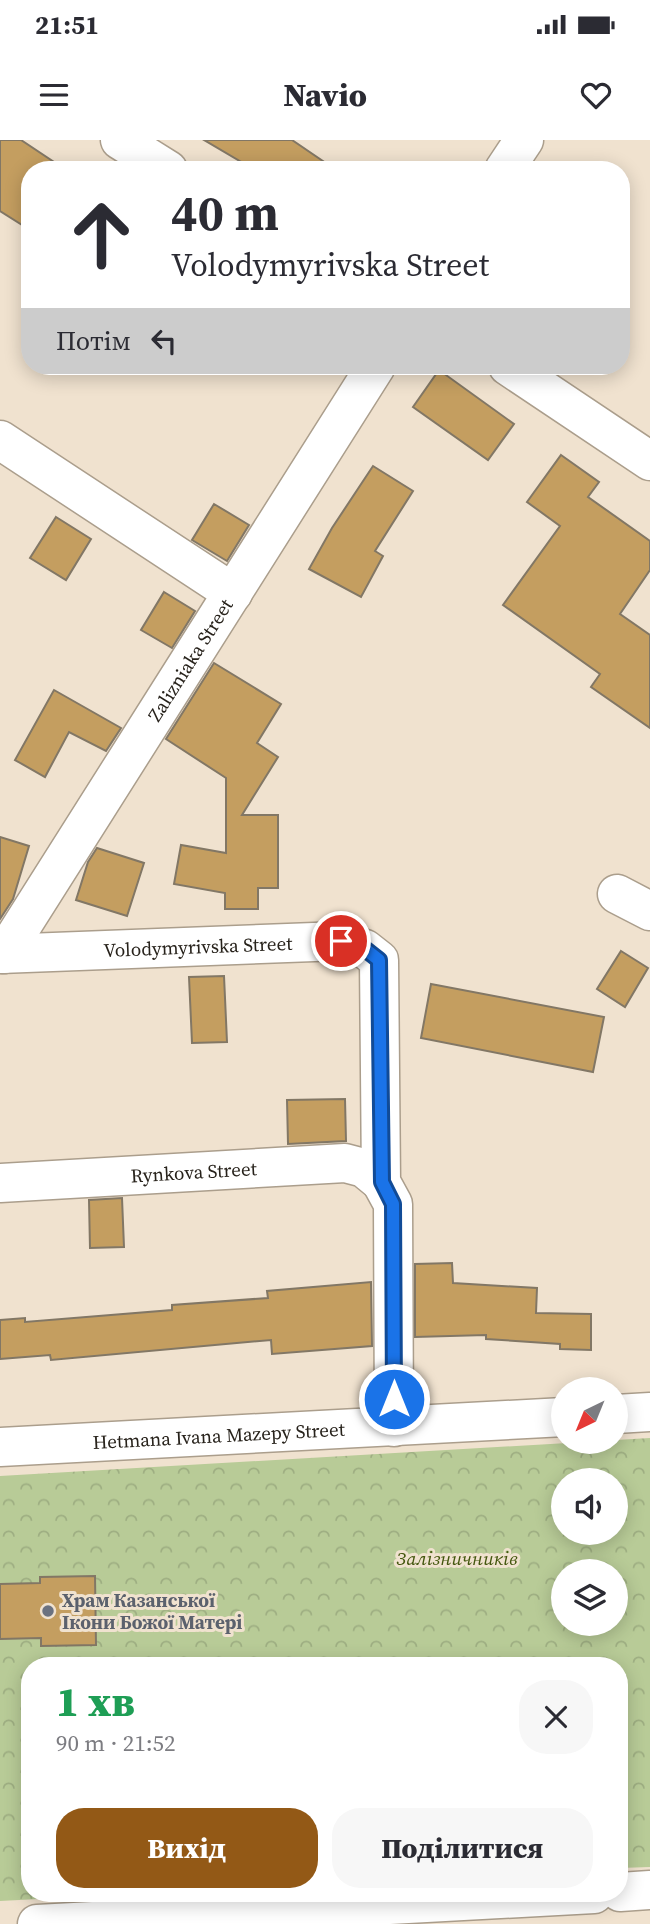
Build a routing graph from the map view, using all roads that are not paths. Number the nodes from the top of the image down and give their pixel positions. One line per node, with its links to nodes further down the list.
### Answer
1 (120, 140): 3 (street)
2 (524, 140): 4 (street)
3 (154, 161)
4 (511, 161)
5 (370, 375): 9 (street, Zalizniaka Street)
6 (521, 375): 8 (street)
7 (0, 440): 9 (street)
8 (650, 461)
9 (233, 593): 10 (street, Zalizniaka Street)
10 (2, 954): 11 (street, Volodymyrivska Street)
11 (382, 1182): 12 (street, Rynkova Street); 16 (street)
12 (0, 1183)
13 (650, 1412): 14 (street)
14 (628, 1413)
15 (551, 1418): 16 (street, Hetmana Ivana Mazepy Street)
16 (394, 1427): 17 (street, Hetmana Ivana Mazepy Street)
17 (0, 1447)
18 (650, 1891): 19 (street)
19 (628, 1892)
20 (445, 1902): 21 (street)
21 (37, 1924)

